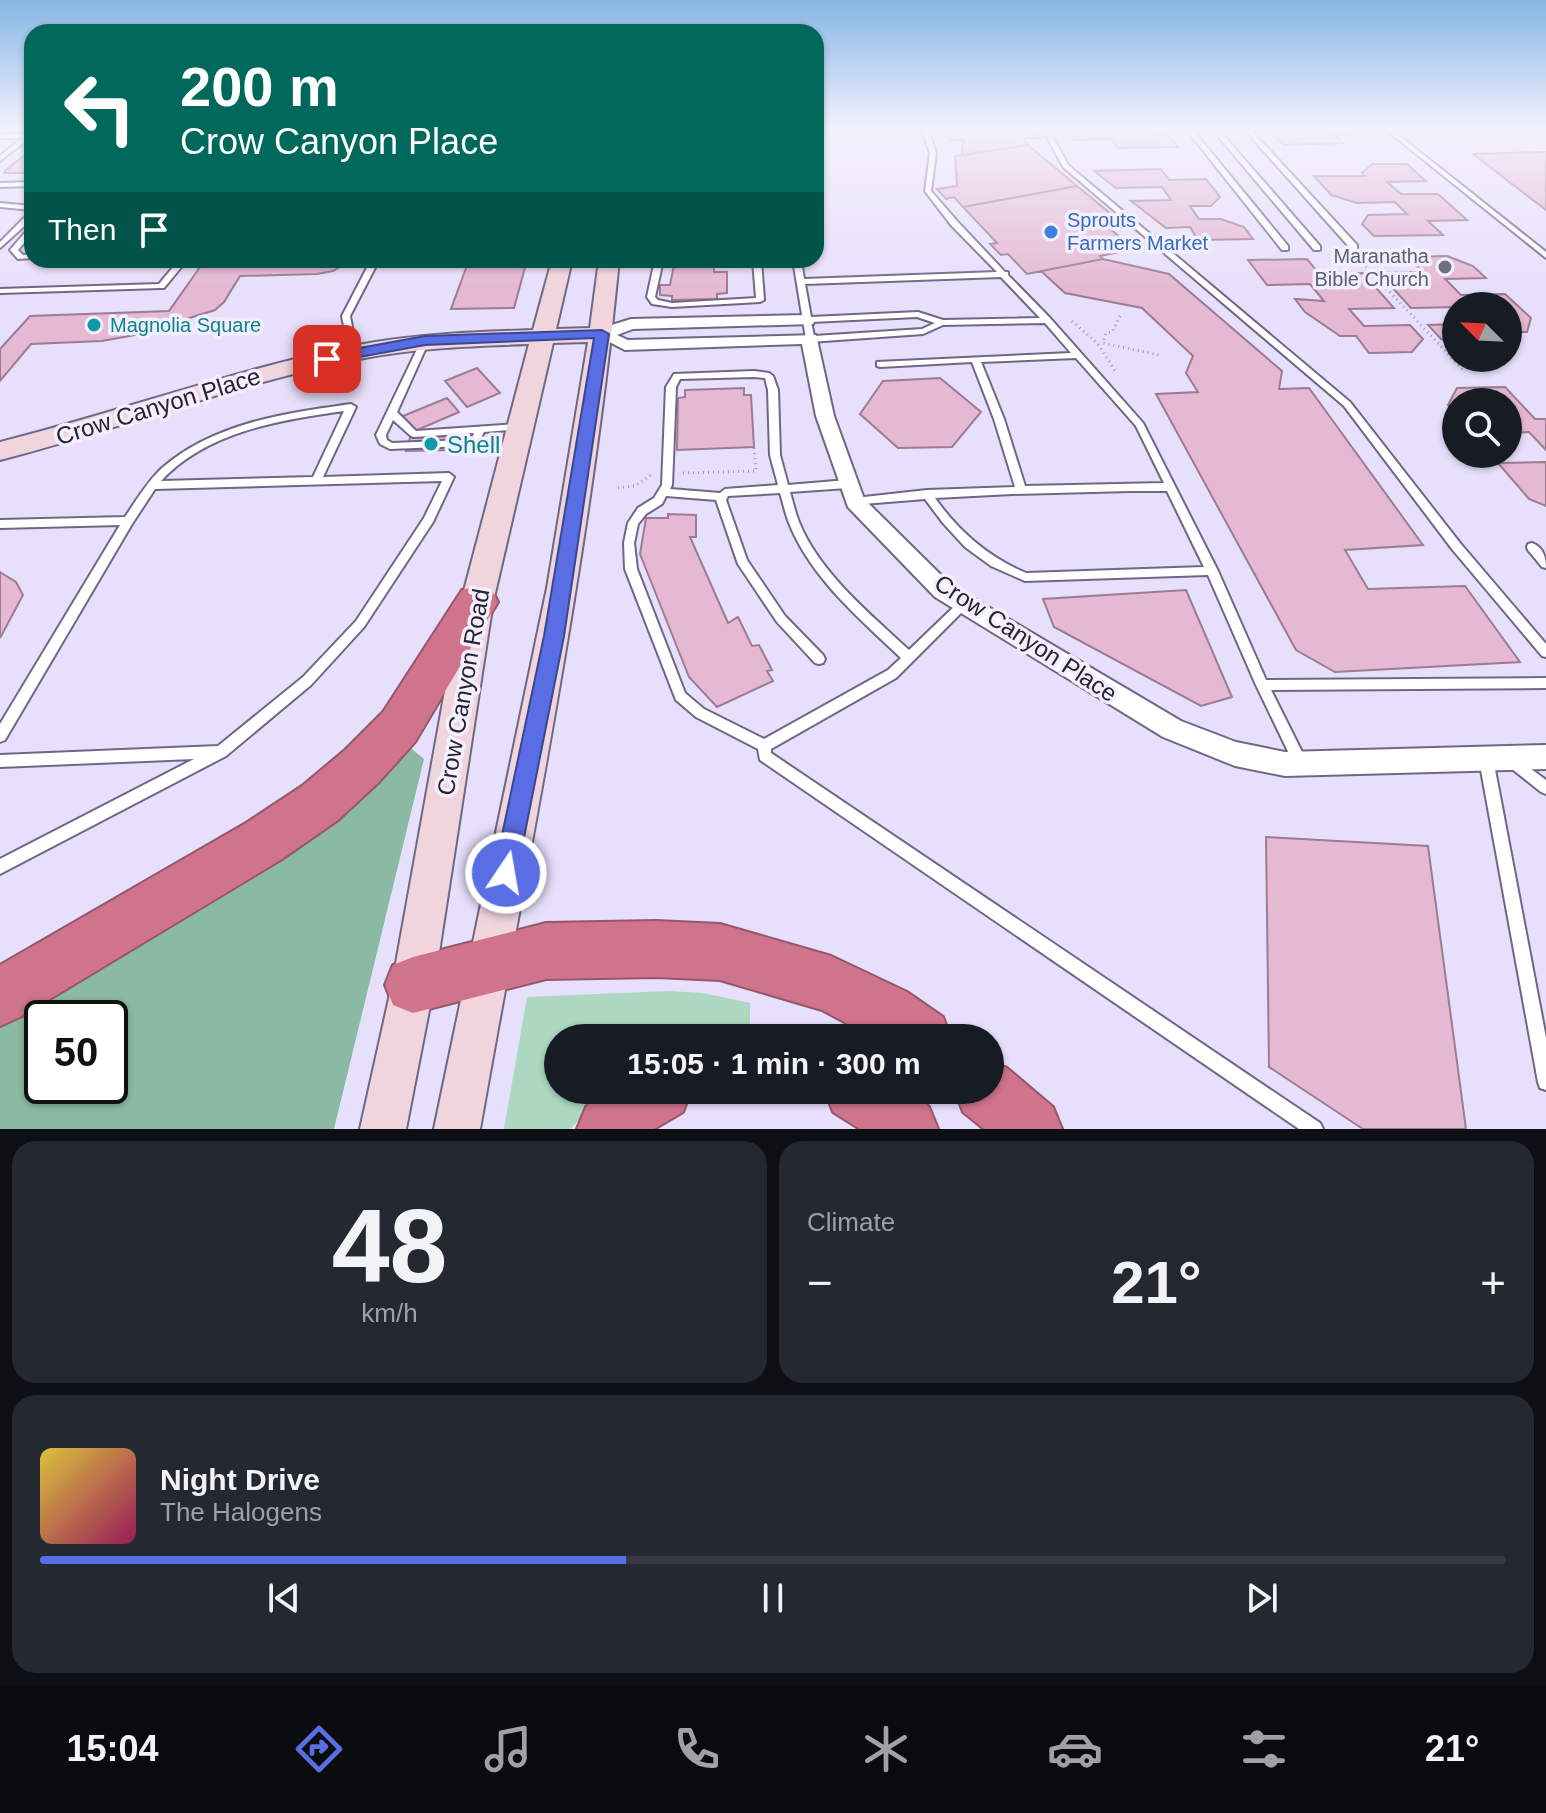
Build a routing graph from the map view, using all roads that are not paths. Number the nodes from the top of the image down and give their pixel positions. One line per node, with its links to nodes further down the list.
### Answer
1 (929, 182): 28 (lane)
2 (1084, 182): 61 (lane)
3 (1232, 182): 17 (lane)
4 (1260, 182): 18 (lane)
5 (1295, 182): 16 (lane)
6 (1454, 182): 19 (lane)
7 (24, 184): 8 (lane)
8 (0, 185)
9 (24, 201): 10 (lane)
10 (16, 204): 11 (lane); 12 (lane)
11 (0, 205)
12 (24, 206)
13 (24, 223): 15 (lane)
14 (24, 239): 20 (lane)
15 (0, 246)
16 (1354, 247)
17 (1285, 248)
18 (1317, 248)
19 (1546, 256)
20 (24, 257)
21 (176, 268): 30 (lane)
22 (371, 268): 37 (lane)
23 (560, 268): 35 (main road, Crow Canyon Road)
24 (608, 268): 34 (main road)
25 (659, 268): 26 (lane)
26 (758, 268)
27 (798, 268): 29 (lane)
28 (1005, 274): 29 (lane); 31 (lane)
29 (800, 282): 33 (lane)
30 (0, 291)
31 (1047, 320): 32 (lane); 38 (lane)
32 (942, 323): 33 (lane); 33 (lane)
33 (809, 329): 34 (street, Crow Canyon Place); 51 (street, Crow Canyon Place)
34 (602, 334): 35 (main road, Crow Canyon Place); 75 (main road)
35 (544, 337): 36 (main road, Crow Canyon Place); 42 (main road, Crow Canyon Road)
36 (425, 341): 37 (main road, Crow Canyon Place); 41 (lane)
37 (353, 353): 44 (main road, Crow Canyon Place)
38 (1077, 355): 39 (lane); 47 (lane)
39 (975, 359): 40 (lane); 49 (lane)
40 (880, 364)
41 (392, 413): 43 (lane); 43 (lane)
42 (521, 427): 43 (lane); 59 (main road, Crow Canyon Road)
43 (480, 430)
44 (0, 451)
45 (316, 481): 46 (lane); 46 (lane); 68 (lane)
46 (154, 485): 54 (lane)
47 (1169, 487): 49 (lane); 58 (lane)
48 (787, 489): 50 (lane); 51 (lane); 53 (lane); 62 (lane)
49 (1021, 489): 52 (lane)
50 (665, 492): 53 (lane); 67 (lane)
51 (851, 493): 52 (lane); 60 (street, Crow Canyon Place)
52 (927, 494): 58 (lane)
53 (723, 497): 63 (lane)
54 (128, 521): 55 (lane); 66 (lane)
55 (0, 524)
56 (1532, 547): 57 (lane)
57 (1546, 564)
58 (1212, 571): 65 (lane)
59 (477, 602): 76 (main road, Crow Canyon Road); 77 (highway)
60 (964, 604): 62 (lane); 72 (street, Crow Canyon Place)
61 (1546, 652)
62 (909, 658): 67 (lane)
63 (819, 659)
64 (1546, 683): 65 (lane)
65 (1262, 685): 72 (lane)
66 (0, 736)
67 (764, 746): 88 (lane)
68 (221, 752): 71 (lane); 74 (lane)
69 (1546, 757): 70 (street, Crow Canyon Place)
70 (1497, 758): 72 (street, Crow Canyon Place); 73 (lane); 79 (lane)
71 (0, 761)
72 (1301, 764)
73 (1546, 788)
74 (0, 867)
75 (487, 966): 76 (highway); 78 (highway); 84 (main road)
76 (413, 985): 83 (main road, Crow Canyon Road)
77 (0, 997)
78 (903, 1024)
79 (1546, 1082)
80 (638, 1104): 85 (highway)
81 (877, 1104): 86 (highway)
82 (1002, 1104): 87 (highway)
83 (383, 1129)
84 (457, 1129)
85 (608, 1129)
86 (907, 1129)
87 (1031, 1129)
88 (1314, 1129)

